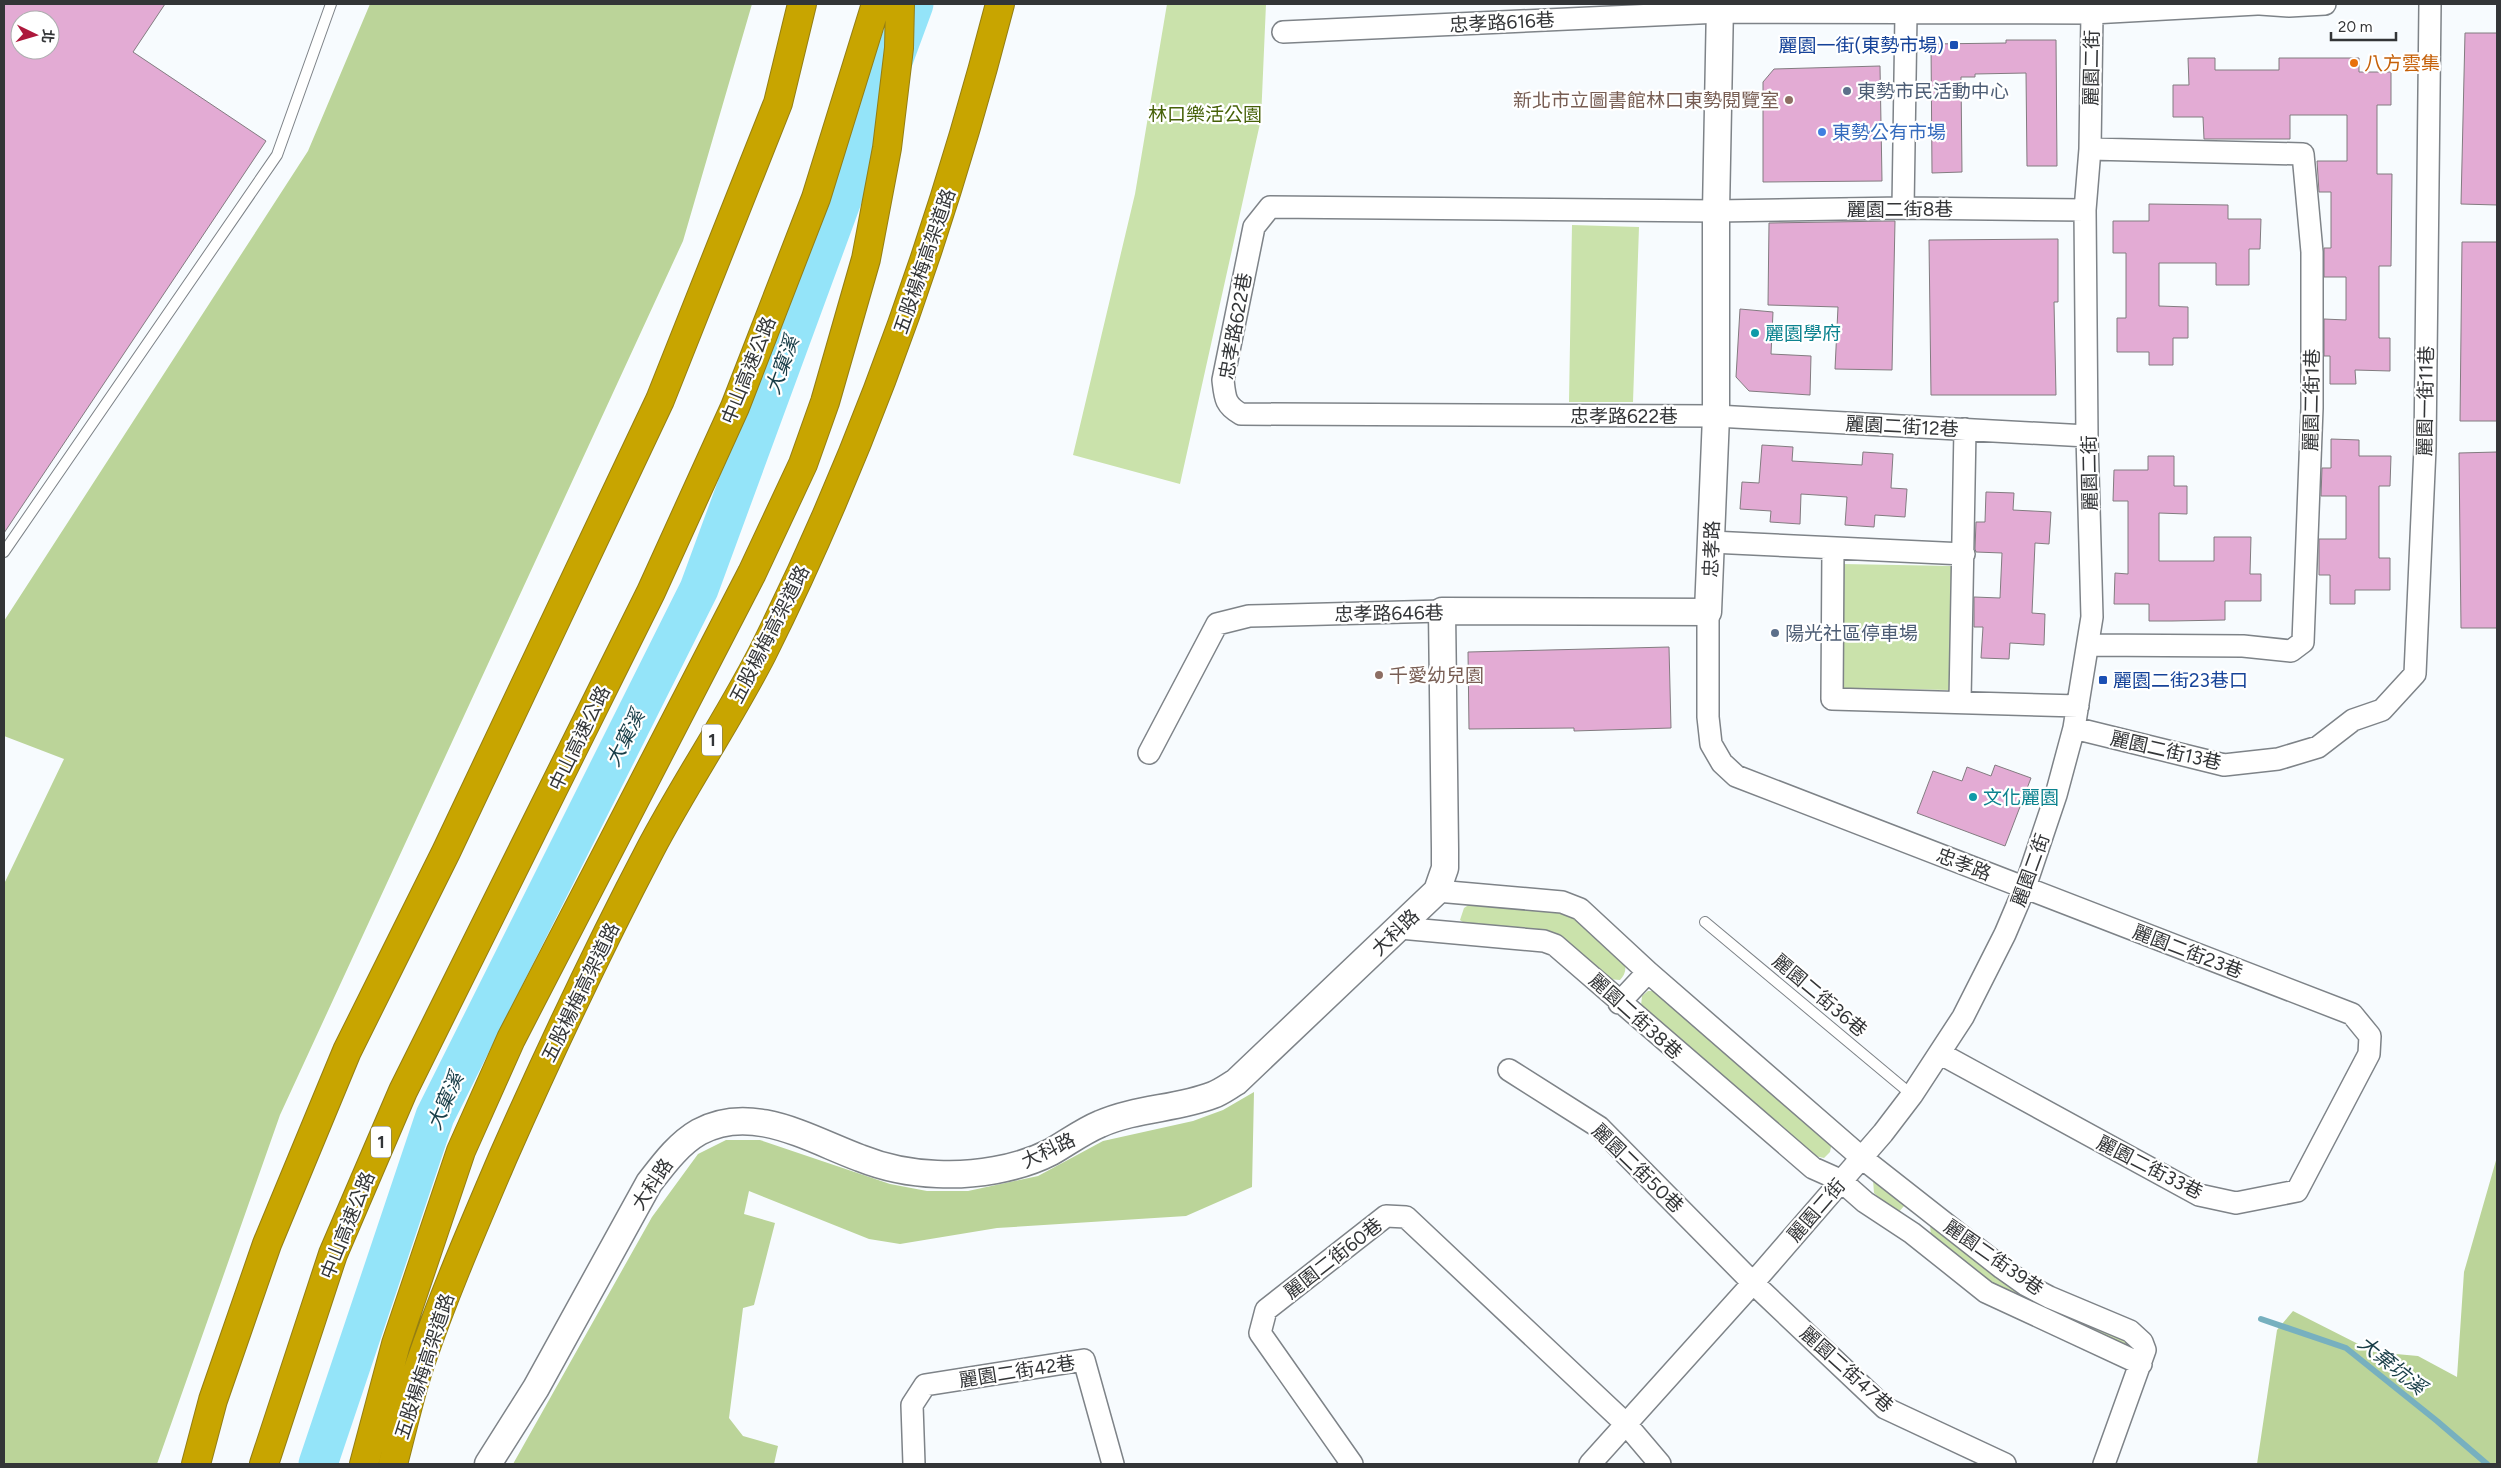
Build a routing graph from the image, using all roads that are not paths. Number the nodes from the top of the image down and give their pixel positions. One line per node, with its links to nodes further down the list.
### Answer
1 (331, 4): 23 (lane)
2 (802, 4): 50 (highway)
3 (876, 4): 51 (highway, 中山高速公路 / 1)
4 (900, 4): 52 (highway, 五股楊梅高架道路 / 1)
5 (1000, 4): 53 (highway, 五股楊梅高架道路 / 1)
6 (2258, 4): 9 (street, 忠孝路616巷); 11 (street, 忠孝路616巷)
7 (2325, 4): 9 (street, 忠孝路616巷)
8 (2430, 4): 31 (street, 麗園一街11巷)
9 (2289, 5)
10 (1720, 8): 12 (street, 忠孝路616巷); 13 (street, 忠孝路616巷); 17 (street, 忠孝路)
11 (2092, 13): 12 (street, 忠孝路616巷); 14 (street, 麗園二街)
12 (1906, 14): 15 (street)
13 (1283, 32)
14 (2090, 149): 16 (street, 麗園二街); 27 (street, 麗園二街1巷)
15 (1903, 208): 16 (street, 麗園二街8巷); 17 (street, 麗園二街8巷)
16 (2085, 210): 20 (street, 麗園二街)
17 (1716, 211): 18 (street, 忠孝路); 18 (street, 忠孝路622巷)
18 (1716, 416): 19 (street, 麗園二街12巷); 21 (street, 忠孝路)
19 (1965, 429): 20 (street, 麗園二街12巷); 24 (street)
20 (2087, 436): 27 (street, 麗園二街)
21 (1711, 542): 22 (street); 26 (street, 忠孝路)
22 (1834, 548): 24 (street); 28 (street)
23 (4, 552)
24 (1964, 554): 28 (street)
25 (1442, 611): 26 (street, 忠孝路646巷); 32 (street, 忠孝路646巷); 34 (street, 大科路)
26 (1708, 612): 33 (street, 忠孝路)
27 (2088, 645): 29 (street, 麗園二街)
28 (1960, 701): 29 (street)
29 (2078, 706): 30 (street, 麗園二街)
30 (2074, 728): 31 (street, 麗園二街13巷); 33 (street, 麗園二街)
31 (2318, 747)
32 (1149, 753)
33 (2025, 887): 39 (street, 麗園二街23巷); 40 (street, 麗園二街)
34 (1437, 891): 36 (street, 大科路); 37 (street)
35 (1705, 922): 42 (lane, 麗園二街36巷)
36 (1400, 928): 38 (street, 麗園二街38巷); 54 (street, 大科路)
37 (1648, 972): 38 (street); 43 (street)
38 (1619, 1003): 44 (street, 麗園二街38巷)
39 (2352, 1014): 40 (street, 麗園二街33巷)
40 (1941, 1054): 42 (street, 麗園二街)
41 (1509, 1070): 47 (street, 麗園二街50巷)
42 (1912, 1095): 43 (street, 麗園二街)
43 (1862, 1158): 44 (street, 麗園二街); 45 (street, 麗園二街39巷)
44 (1840, 1180): 46 (street, 麗園二街39巷); 47 (street, 麗園二街)
45 (1929, 1210): 46 (street); 48 (street, 麗園二街39巷)
46 (1912, 1233): 48 (street, 麗園二街39巷)
47 (1753, 1283): 49 (street, 麗園二街); 60 (street, 麗園二街47巷)
48 (2141, 1364): 61 (street, 麗園二街39巷)
49 (1626, 1424): 57 (street, 麗園二街60巷); 58 (street, 麗園二街); 59 (street, 麗園二街60巷)
50 (196, 1464)
51 (264, 1464)
52 (364, 1464)
53 (393, 1464)
54 (488, 1464)
55 (914, 1464): 56 (street, 麗園二街42巷)
56 (1113, 1464)
57 (1352, 1464)
58 (1590, 1464)
59 (1660, 1464)
60 (2006, 1464)
61 (2104, 1464)

